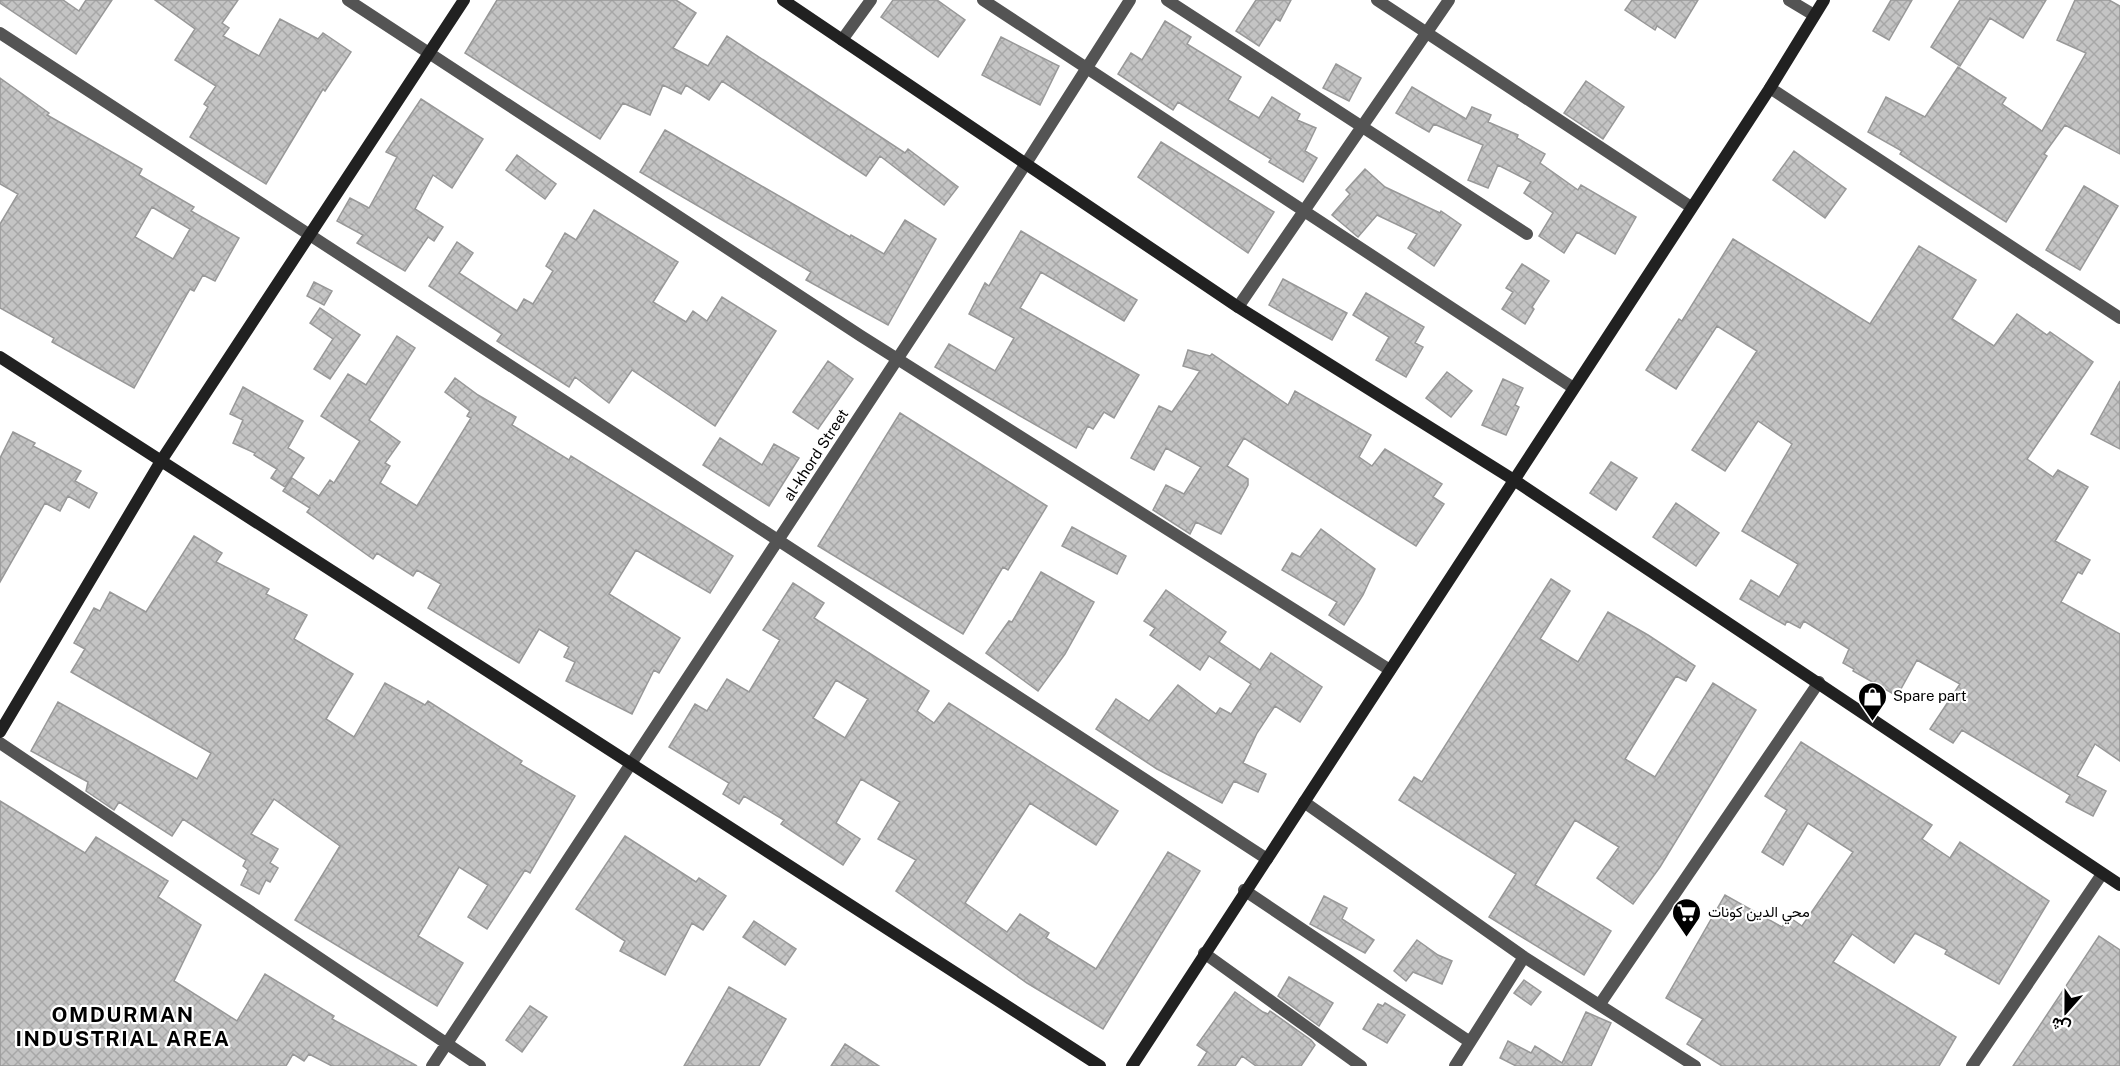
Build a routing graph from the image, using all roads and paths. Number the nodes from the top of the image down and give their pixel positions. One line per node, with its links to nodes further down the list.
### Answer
1 (348, 0): 16 (lane)
2 (464, 0): 16 (street)
3 (783, 0): 15 (street)
4 (871, 0): 15 (lane)
5 (983, 0): 17 (lane)
6 (1130, 0): 17 (lane, al-khord Street)
7 (1167, 0): 19 (lane)
8 (1377, 0): 14 (lane)
9 (1449, 0): 14 (lane)
10 (1789, 0): 12 (lane)
11 (1824, 0): 12 (street)
12 (1814, 15): 18 (street)
13 (0, 33): 24 (lane)
14 (1426, 33): 19 (lane); 21 (lane)
15 (842, 40): 20 (street)
16 (430, 52): 24 (street); 28 (lane)
17 (1086, 70): 20 (lane, al-khord Street); 22 (lane)
18 (1770, 87): 21 (street); 26 (lane)
19 (1362, 126): 22 (lane); 23 (lane)
20 (1025, 165): 25 (street); 28 (lane, al-khord Street)
21 (1691, 207): 29 (street)
22 (1304, 211): 25 (lane); 29 (lane)
23 (1527, 234)
24 (309, 235): 30 (street); 32 (lane)
25 (1238, 307): 31 (street)
26 (2120, 318)
27 (0, 357): 30 (street)
28 (898, 358): 32 (lane, al-khord Street); 33 (lane)
29 (1572, 387): 31 (street)
30 (161, 461): 35 (street); 37 (street)
31 (1514, 480): 33 (street); 34 (street)
32 (778, 541): 37 (lane, al-khord Street); 39 (lane)
33 (1390, 670): 38 (street)
34 (1819, 682): 40 (street); 45 (lane)
35 (0, 732)
36 (0, 742): 47 (lane)
37 (632, 762): 47 (lane, al-khord Street); 51 (street)
38 (1304, 802): 39 (street); 44 (lane)
39 (1267, 859): 42 (street)
40 (2102, 874): 41 (street); 55 (lane)
41 (2120, 885)
42 (1244, 890): 43 (street); 46 (lane)
43 (1204, 953): 52 (street); 53 (lane)
44 (1524, 957): 45 (lane); 46 (lane)
45 (1600, 1004): 48 (lane)
46 (1470, 1042): 54 (lane)
47 (446, 1044): 49 (lane, al-khord Street); 50 (lane)
48 (1688, 1064)
49 (432, 1066)
50 (480, 1066)
51 (1100, 1066)
52 (1132, 1066)
53 (1361, 1066)
54 (1455, 1066)
55 (1972, 1066)

